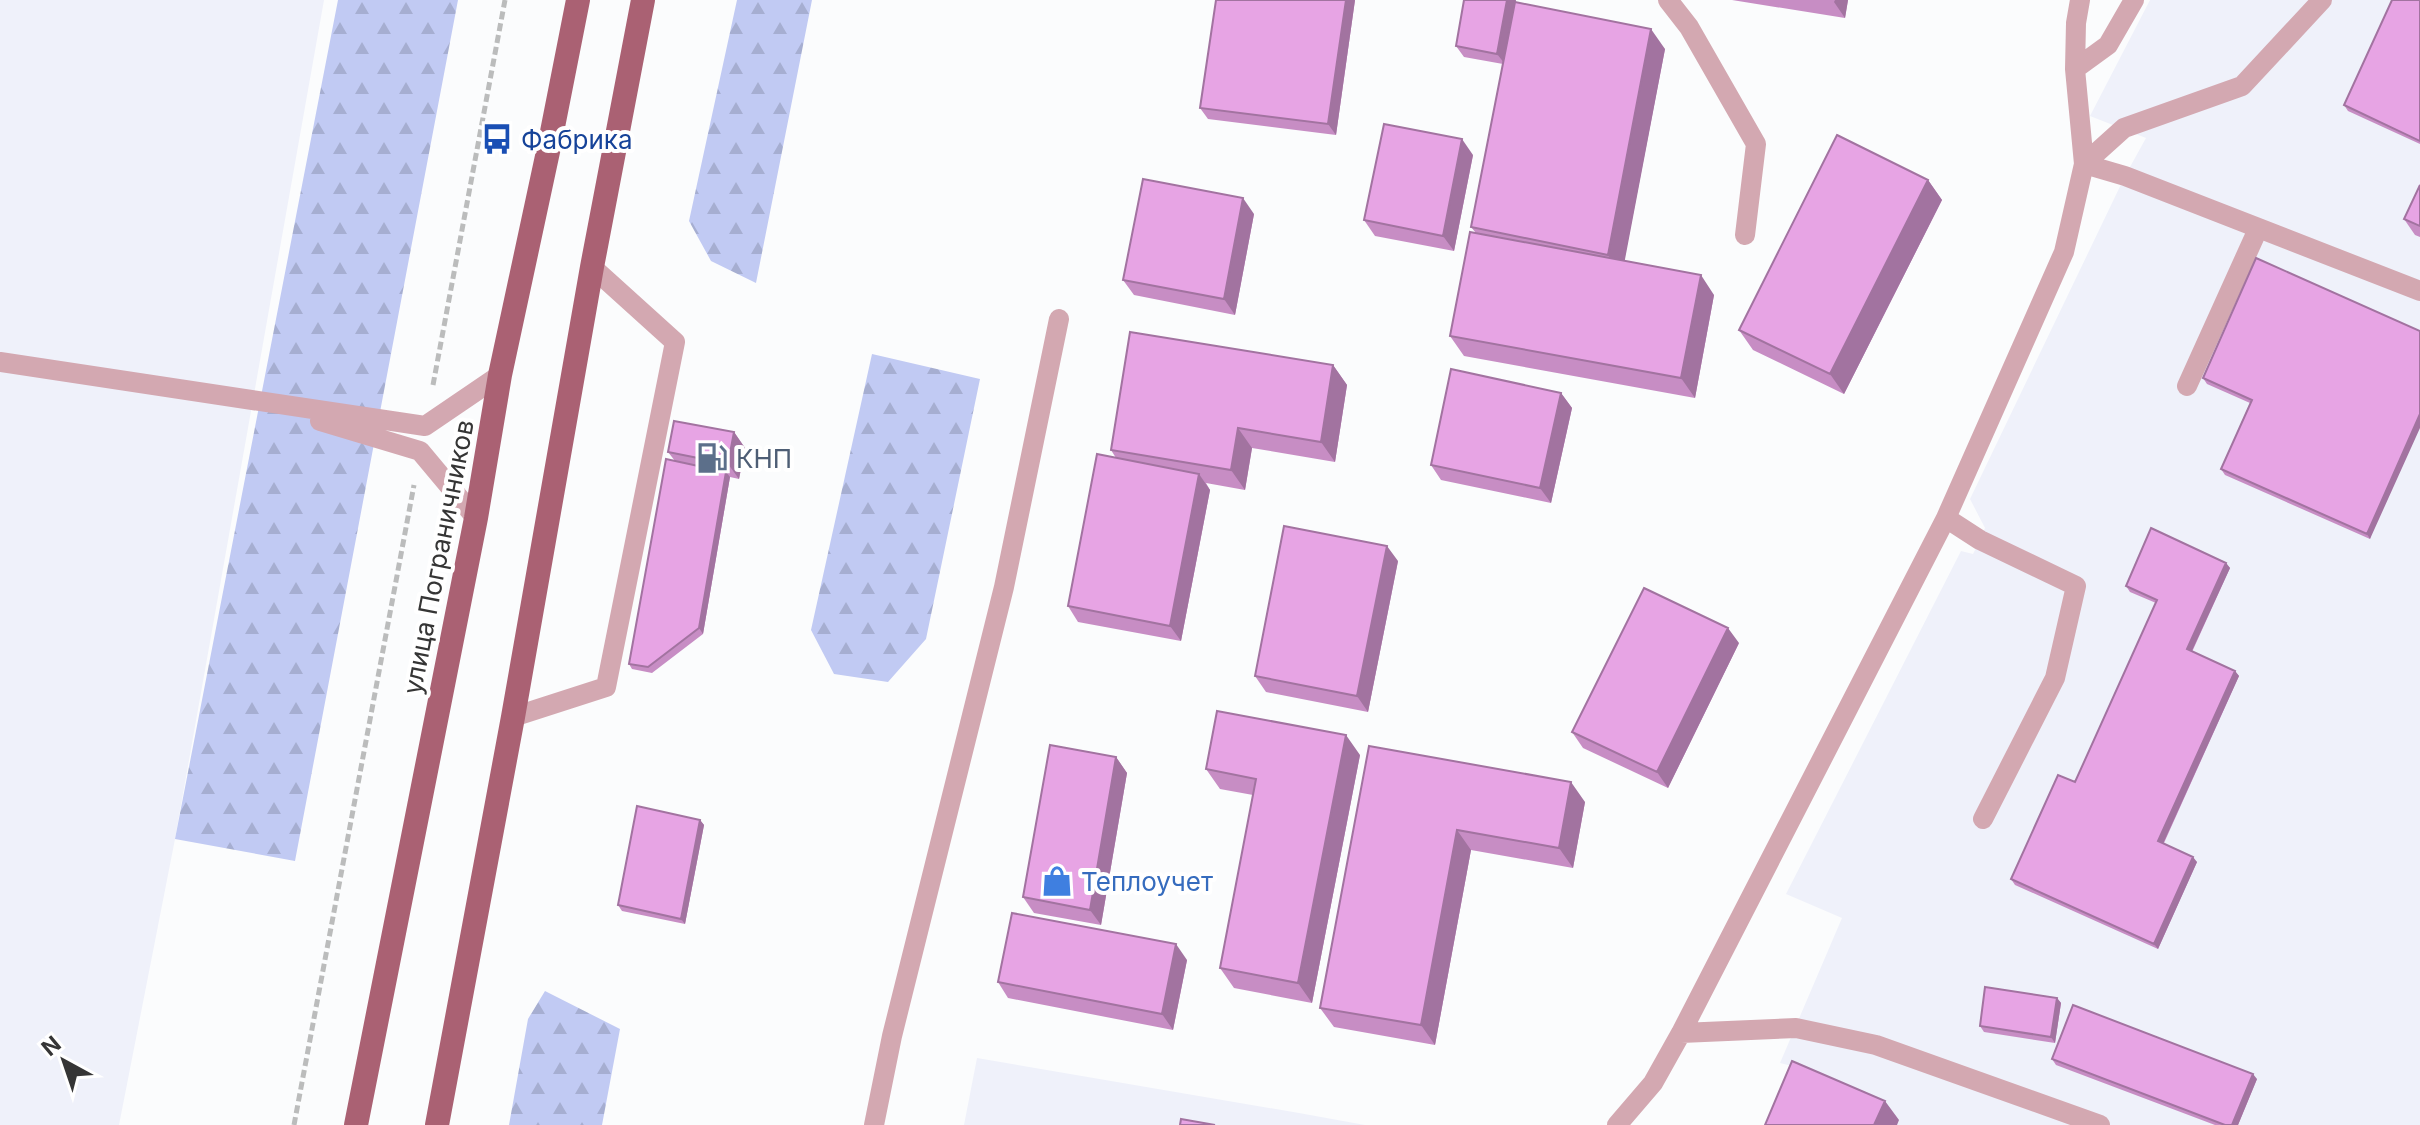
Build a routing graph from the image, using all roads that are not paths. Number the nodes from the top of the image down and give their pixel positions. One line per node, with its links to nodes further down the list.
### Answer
1 (578, 0): 15 (main road, улица Пограничников)
2 (643, 0): 11 (main road)
3 (1668, 0): 10 (lane)
4 (2080, 0): 7 (lane)
5 (2134, 0): 7 (lane)
6 (2322, 0): 8 (lane)
7 (2075, 69): 8 (lane)
8 (2084, 164): 9 (lane); 19 (lane)
9 (2258, 229): 12 (lane); 16 (lane)
10 (1745, 235)
11 (592, 267): 20 (main road); 20 (lane)
12 (2420, 291)
13 (1059, 319): 25 (lane)
14 (0, 362): 17 (lane)
15 (500, 375): 17 (lane); 18 (main road, улица Пограничников)
16 (2187, 386)
17 (253, 401): 18 (lane)
18 (476, 518): 23 (main road, улица Пограничников)
19 (1946, 518): 21 (lane); 22 (lane)
20 (513, 717): 24 (main road)
21 (1983, 819)
22 (1681, 1033): 26 (lane); 27 (lane)
23 (356, 1125)
24 (437, 1125)
25 (874, 1125)
26 (1617, 1125)
27 (2100, 1125)

